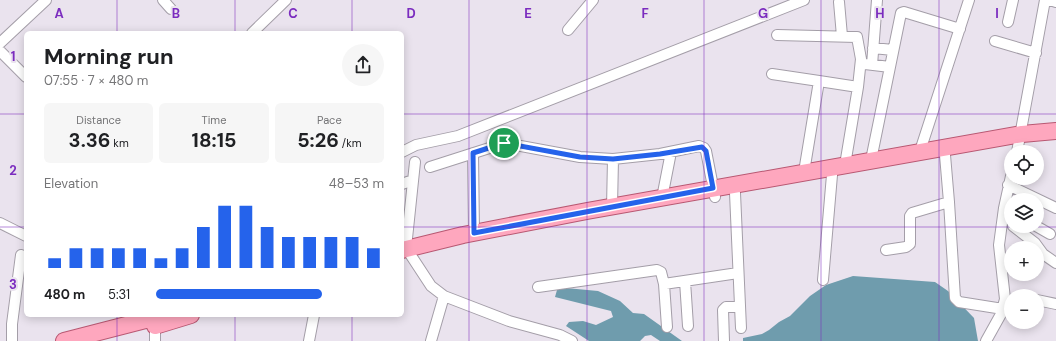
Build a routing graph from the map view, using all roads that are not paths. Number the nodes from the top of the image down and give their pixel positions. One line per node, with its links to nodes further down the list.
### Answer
1 (46, 0): 21 (street)
2 (163, 0): 13 (street)
3 (286, 0): 17 (street)
4 (593, 0): 16 (street)
5 (804, 0): 36 (street)
6 (877, 0): 22 (street)
7 (969, 0): 15 (street)
8 (1014, 0): 14 (street)
9 (1045, 0): 25 (street)
10 (1050, 0): 12 (street)
11 (839, 2): 19 (street)
12 (1056, 2)
13 (170, 9)
14 (1008, 22)
15 (960, 29): 23 (street); 37 (street)
16 (568, 30)
17 (254, 31)
18 (777, 35): 19 (street)
19 (842, 36): 26 (street)
20 (995, 41): 25 (street)
21 (0, 43)
22 (872, 48): 23 (street); 27 (street)
23 (893, 50): 28 (street)
24 (0, 51): 30 (street)
25 (1036, 52): 35 (street)
26 (861, 64): 27 (street); 32 (street)
27 (872, 65): 28 (street)
28 (890, 67): 42 (street)
29 (772, 74): 31 (street)
30 (24, 75)
31 (819, 81): 32 (street); 46 (street)
32 (858, 87): 44 (street)
33 (1056, 131): 35 (main road)
34 (1056, 138): 35 (main road)
35 (1020, 143): 37 (main road); 40 (main road)
36 (404, 151)
37 (920, 151): 42 (main road)
38 (671, 152): 41 (street); 51 (street); 53 (street)
39 (473, 153): 41 (street); 45 (street); 61 (street)
40 (945, 155): 47 (main road); 54 (street)
41 (613, 159): 55 (street)
42 (871, 160): 44 (main road)
43 (415, 162): 48 (street)
44 (845, 165): 46 (main road)
45 (430, 167)
46 (804, 172): 51 (main road)
47 (832, 175): 52 (main road); 70 (street)
48 (413, 180): 49 (street); 66 (street)
49 (404, 183)
50 (1017, 185): 56 (street)
51 (714, 192): 52 (main road); 53 (main road); 66 (main road)
52 (735, 193): 69 (street)
53 (662, 198): 55 (main road)
54 (949, 202): 65 (street); 77 (street)
55 (612, 207): 61 (main road)
56 (1056, 208)
57 (1004, 215): 58 (street)
58 (1002, 219): 74 (street)
59 (0, 223): 64 (street)
60 (1044, 231): 63 (street)
61 (474, 233): 66 (main road)
62 (1023, 233): 68 (street)
63 (1050, 234)
64 (24, 235)
65 (886, 250)
66 (405, 252): 75 (street)
67 (21, 255): 87 (street)
68 (1056, 263)
69 (738, 273): 71 (street); 79 (street)
70 (824, 280)
71 (685, 281): 72 (street); 83 (street)
72 (664, 284): 73 (street); 84 (street)
73 (538, 287)
74 (1004, 289)
75 (444, 296): 91 (street); 92 (street)
76 (1044, 301): 78 (street)
77 (1004, 303)
78 (1056, 304)
79 (740, 307): 86 (street); 93 (street)
80 (1004, 307): 94 (street)
81 (186, 317): 85 (main road)
82 (314, 317): 90 (street)
83 (688, 326)
84 (667, 327)
85 (158, 328): 88 (main road); 89 (main road)
86 (741, 328)
87 (12, 341)
88 (64, 341)
89 (100, 341)
90 (309, 341)
91 (431, 341)
92 (572, 341)
93 (724, 341)
94 (986, 341)

